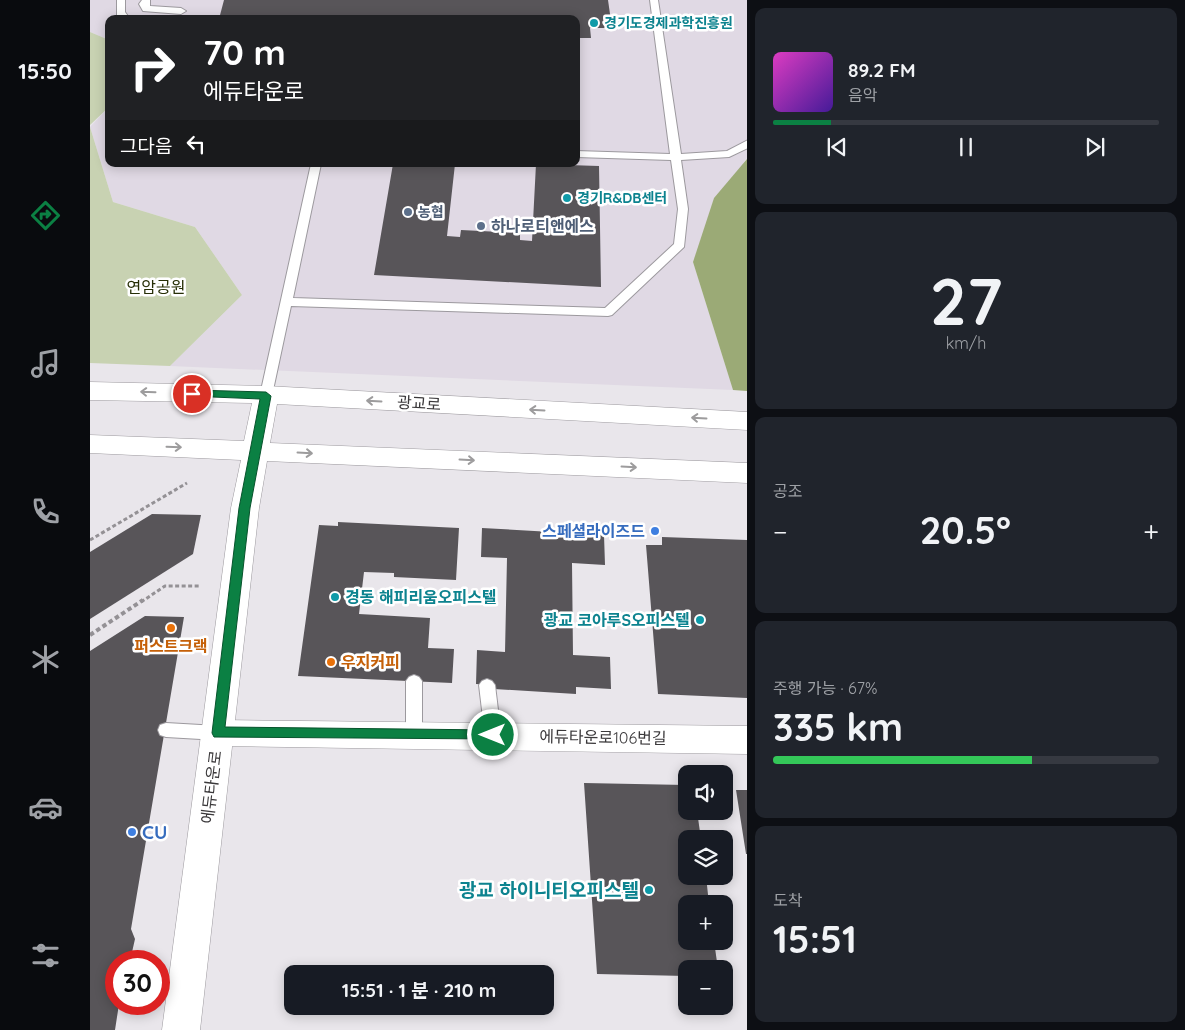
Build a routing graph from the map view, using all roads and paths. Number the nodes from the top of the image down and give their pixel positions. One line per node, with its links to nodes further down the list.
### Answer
1 (121, 0): 5 (lane)
2 (146, 0): 6 (lane)
3 (185, 0): 6 (lane)
4 (654, 0): 9 (lane)
5 (122, 15)
6 (178, 15)
7 (747, 143): 9 (lane)
8 (580, 154): 9 (lane)
9 (677, 157): 11 (lane)
10 (315, 167): 11 (lane)
11 (288, 302): 13 (lane)
12 (90, 391): 13 (main road, 광교로, one-way to 12)
13 (266, 396): 14 (main road, 광교로, one-way to 13); 16 (main road, 에듀타운로)
14 (747, 421)
15 (90, 444): 16 (main road, one-way to 16)
16 (256, 450): 17 (main road, one-way to 17); 25 (main road, 에듀타운로)
17 (747, 473)
18 (187, 483): 19 (path)
19 (90, 540)
20 (199, 586): 21 (path)
21 (90, 634)
22 (414, 681): 26 (lane)
23 (487, 685): 27 (lane)
24 (166, 730): 25 (lane)
25 (218, 733): 26 (main road, 에듀타운로106번길); 29 (main road, 에듀타운로)
26 (414, 735): 27 (main road, 에듀타운로106번길)
27 (493, 735): 28 (main road, 에듀타운로106번길)
28 (747, 740)
29 (181, 1030)

